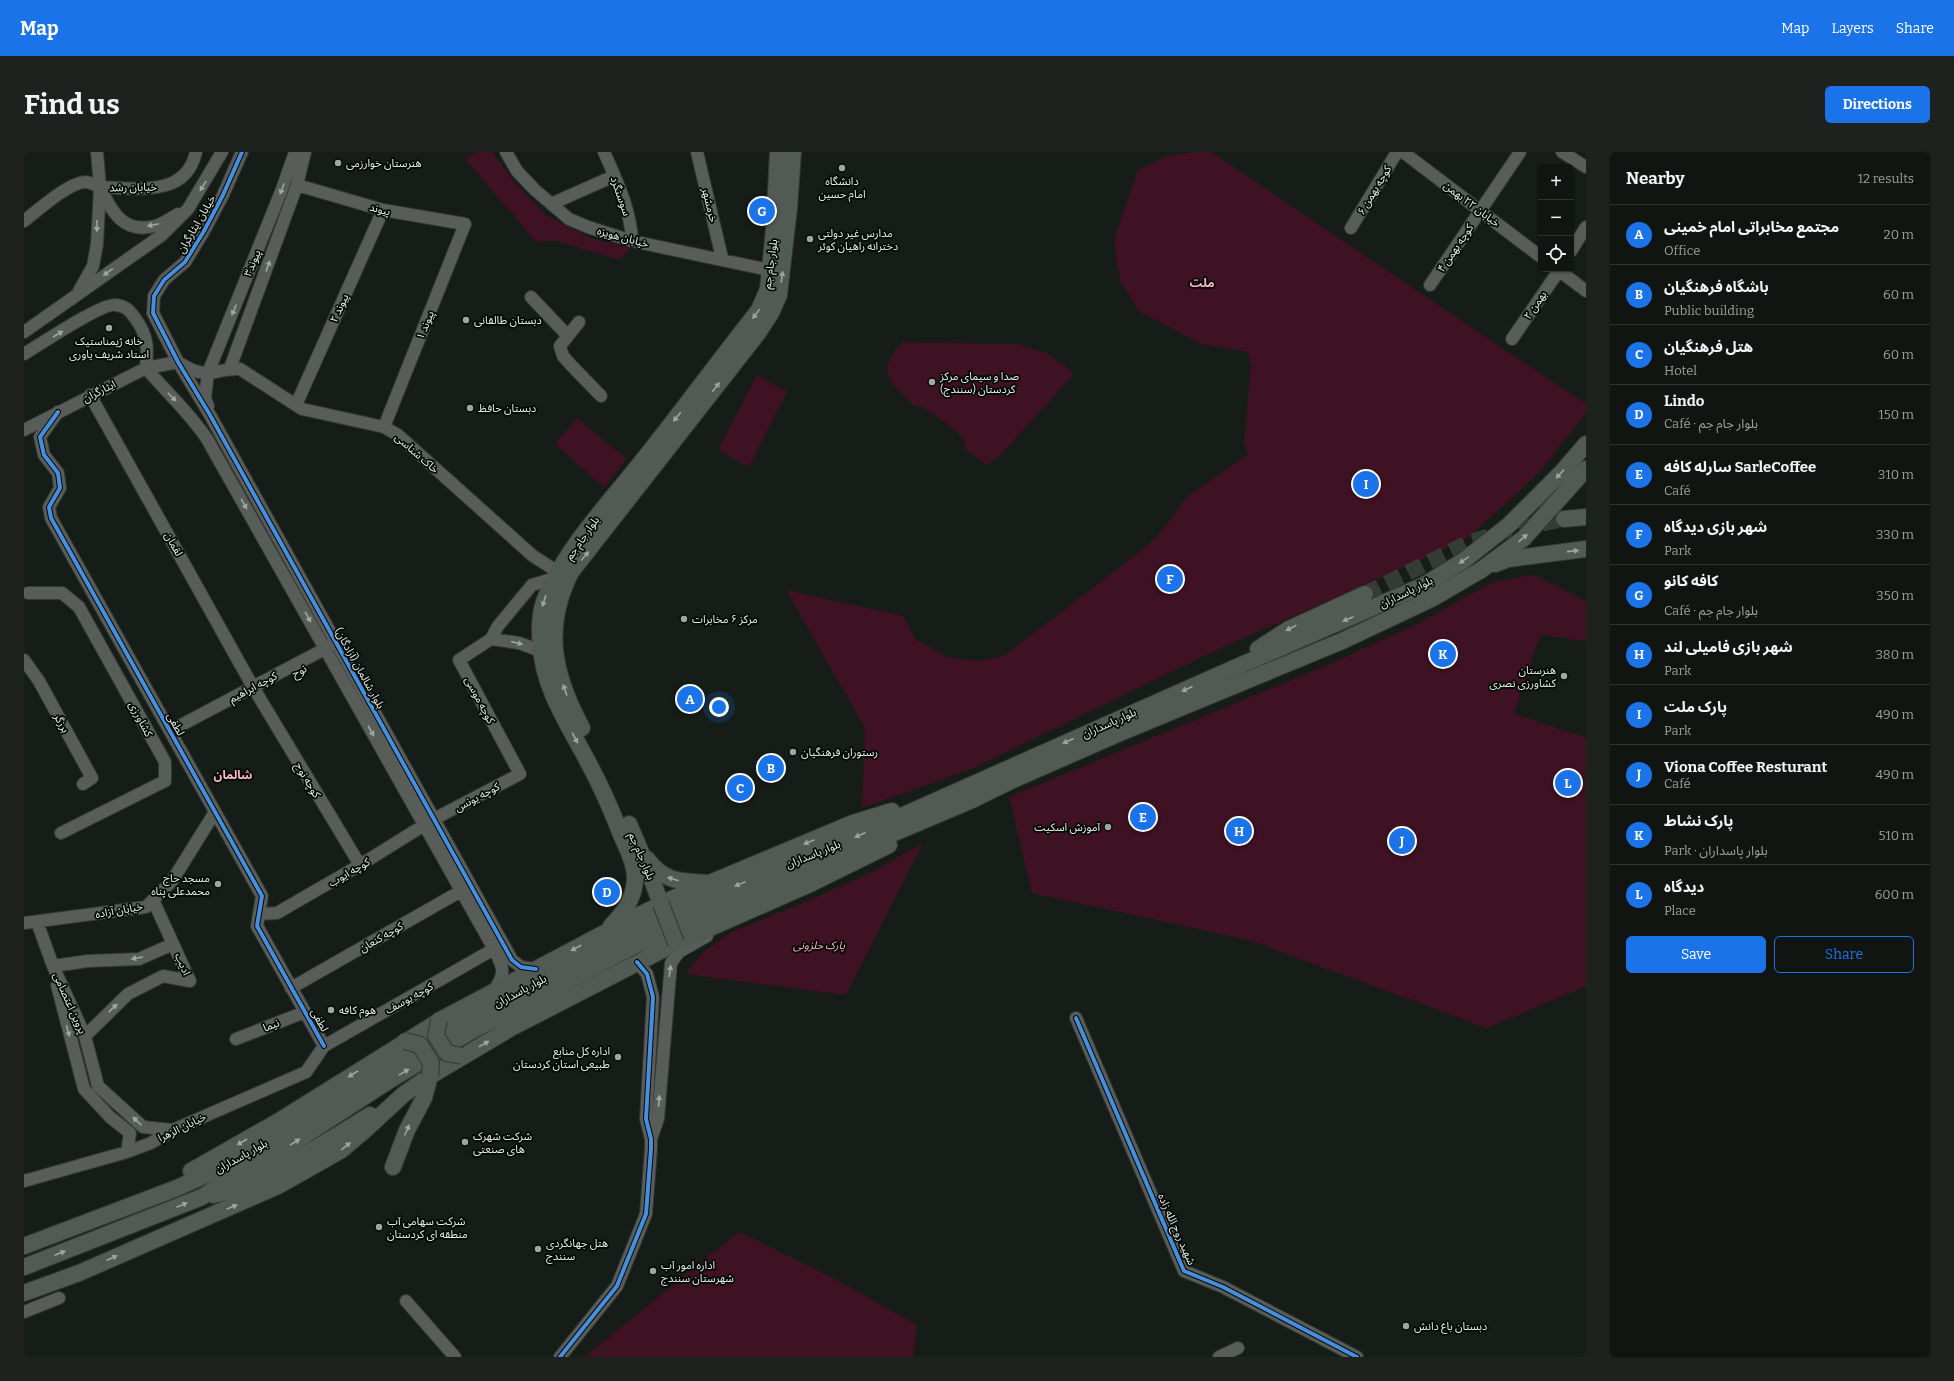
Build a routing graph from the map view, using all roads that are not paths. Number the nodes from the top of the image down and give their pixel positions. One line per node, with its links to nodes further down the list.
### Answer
1 (96, 152): 19 (street)
2 (196, 152): 19 (street, خیابان رشد)
3 (222, 152): 21 (street, one-way to 21)
4 (242, 152): 44 (street, خیابان ایثارگران)
5 (295, 152): 47 (street, پیوند۳, one-way to 47)
6 (304, 152): 18 (street, پیوند۳)
7 (506, 152): 20 (street, خیابان هویزه)
8 (604, 152): 17 (street, سوسنگرد)
9 (697, 152): 31 (street, خرمشهر)
10 (793, 152): 72 (main road, بلوار جام جم, one-way to 10)
11 (1397, 152): 27 (street, کوچه بهمن ۶)
12 (1404, 152): 23 (street, خیابان ۲۲ بهمن)
13 (1520, 152): 23 (street, کوچه بهمن ۴)
14 (1562, 152): 16 (street)
15 (776, 153): 32 (main road, بلوار جام جم)
16 (1586, 167)
17 (614, 176): 20 (street); 28 (street, سوسنگرد)
18 (297, 185): 22 (street, پیوند); 46 (street, پیوند۳, one-way to 18)
19 (100, 187): 21 (street, one-way to 19); 24 (street, خیابان رشد); 37 (street, one-way to 37)
20 (550, 204): 28 (street, خیابان هویزه)
21 (188, 209): 37 (street, one-way to 37)
22 (383, 210): 25 (street, پیوند); 50 (street, پیوند ۲)
23 (1480, 210): 30 (street, خیابان ۲۲ بهمن); 35 (street, کوچه بهمن ۴)
24 (24, 221)
25 (465, 224): 53 (street, پیوند ۱)
26 (1586, 227): 29 (street)
27 (1351, 228)
28 (632, 241): 31 (street, خیابان هویزه)
29 (1574, 246)
30 (1538, 255)
31 (722, 258): 32 (street, خیابان هویزه)
32 (769, 270): 63 (main road, بلوار جام جم, one-way to 63)
33 (1557, 272): 42 (street, بهمن ۲)
34 (1561, 272): 36 (street)
35 (1430, 285)
36 (1586, 291)
37 (77, 294): 40 (street)
38 (531, 297): 41 (street)
39 (579, 322): 41 (street)
40 (24, 332)
41 (568, 336): 49 (street)
42 (1512, 339)
43 (24, 354): 45 (street, one-way to 45)
44 (178, 362): 45 (street, ایثارگران); 47 (street); 52 (street, بلوار شالمان (آزادگان))
45 (146, 368): 48 (street, ایثارگران); 60 (street, بلوار شالمان (آزادگان), one-way to 60)
46 (230, 368): 47 (street); 50 (street, خاک شناسی)
47 (208, 373): 52 (street, پیوند۳)
48 (90, 395): 51 (street, ایثارگران); 71 (street, لقمان)
49 (601, 396)
50 (296, 405): 53 (street, خاک شناسی)
51 (58, 412): 54 (street, ایثارگران); 73 (street, لطفی)
52 (210, 415): 59 (street, بلوار شالمان (آزادگان))
53 (384, 427): 63 (street, خاک شناسی)
54 (24, 430)
55 (1586, 444): 70 (main road, بلوار پاسداران, one-way to 70)
56 (1586, 469): 62 (main road, بلوار پاسداران, one-way to 56)
57 (1586, 517): 58 (main road)
58 (1564, 519)
59 (277, 537): 60 (street); 67 (street, بلوار شالمان (آزادگان))
60 (266, 543): 67 (street, بلوار شالمان (آزادگان), one-way to 67)
61 (1586, 549): 62 (main road, one-way to 61)
62 (1481, 570): 76 (main road, بلوار پاسداران)
63 (557, 575): 66 (street); 68 (main road, بلوار جام جم, one-way to 68)
64 (25, 592): 79 (street, کشاورزی)
65 (1365, 594): 70 (main road, one-way to 70)
66 (491, 639): 68 (street, one-way to 68); 74 (street, کوچه موسی)
67 (333, 649): 71 (street, کوچه ابراهیم); 78 (street, بلوار شالمان (آزادگان))
68 (541, 651): 72 (main road, بلوار جام جم)
69 (24, 660): 75 (street, برزگر)
70 (1223, 673): 76 (main road, بلوار پاسداران, one-way to 76)
71 (255, 690): 73 (street, کوچه ابراهیم); 81 (street, کوچه نوح)
72 (569, 714): 80 (main road, بلوار جام جم); 90 (main road, بلوار جام جم, one-way to 90)
73 (172, 734): 77 (street, لطفی)
74 (520, 774): 78 (street, کوچه یونس)
75 (83, 784)
76 (967, 794): 82 (main road, one-way to 82); 87 (main road); 116 (main road, بلوار پاسداران, one-way to 76); 117 (main road, بلوار پاسداران, one-way to 117)
77 (216, 812): 84 (street, خیابان آزاده); 86 (street, لطفی)
78 (429, 822): 81 (street, کوچه ایوب); 83 (street, بلوار شالمان (آزادگان))
79 (60, 832)
80 (638, 846): 82 (main road, one-way to 80); 85 (main road, بلوار جام جم)
81 (360, 865): 86 (street, کوچه ایوب)
82 (711, 883): 85 (main road)
83 (466, 888): 93 (street, بلوار شالمان (آزادگان)); 96 (street, بلوار شالمان (آزادگان)); 97 (street, کوچه کنعان)
84 (153, 900): 88 (street, خیابان آزاده); 92 (street)
85 (661, 904): 90 (main road); 91 (main road, بلوار جام جم, bridge)
86 (259, 914): 97 (street, لطفی)
87 (731, 918): 91 (main road); 106 (street, one-way to 87)
88 (37, 922): 89 (street, خیابان آزاده); 95 (street)
89 (24, 923)
90 (593, 939): 96 (main road, one-way to 96)
91 (676, 943): 94 (main road)
92 (173, 944): 95 (street, ادیب, one-way to 95); 102 (street, ادیب, one-way to 92)
93 (494, 949): 98 (street, بلوار شالمان (آزادگان)); 107 (street, کوچه یوسف)
94 (636, 962): 105 (street); 108 (main road, one-way to 94)
95 (54, 966): 102 (street, پروین اعتصامی); 113 (street, پروین اعتصامی, one-way to 113)
96 (536, 969): 98 (main road)
97 (291, 988): 99 (street, لطفی)
98 (494, 991): 101 (main road)
99 (305, 1012): 103 (street, نیما); 107 (street, لطفی)
100 (1076, 1018): 128 (street, شهید روح الله زاده)
101 (439, 1020): 104 (main road); 108 (main road, bridge)
102 (85, 1036): 111 (street, پروین اعتصامی, one-way to 102)
103 (236, 1039)
104 (405, 1041): 109 (main road, bridge); 117 (main road, one-way to 117)
105 (651, 1043): 106 (street); 112 (street)
106 (664, 1043): 112 (street, one-way to 106)
107 (324, 1046): 111 (street, خیابان الزهرا)
108 (462, 1056): 109 (main road)
109 (430, 1076): 110 (main road); 114 (main road, one-way to 109)
110 (404, 1094): 116 (main road); 120 (main road, one-way to 110)
111 (173, 1130): 113 (street, خیابان الزهرا)
112 (651, 1139): 125 (street)
113 (127, 1152): 115 (street, خیابان الزهرا)
114 (393, 1167)
115 (24, 1181)
116 (202, 1197): 119 (main road, بلوار پاسداران, one-way to 116)
117 (140, 1202): 118 (main road, بلوار پاسداران)
118 (24, 1246)
119 (24, 1267)
120 (24, 1293)
121 (59, 1298): 123 (street)
122 (406, 1301): 126 (street)
123 (24, 1312)
124 (1238, 1348): 127 (street)
125 (560, 1356)
126 (455, 1357)
127 (1219, 1357)
128 (1357, 1357)

